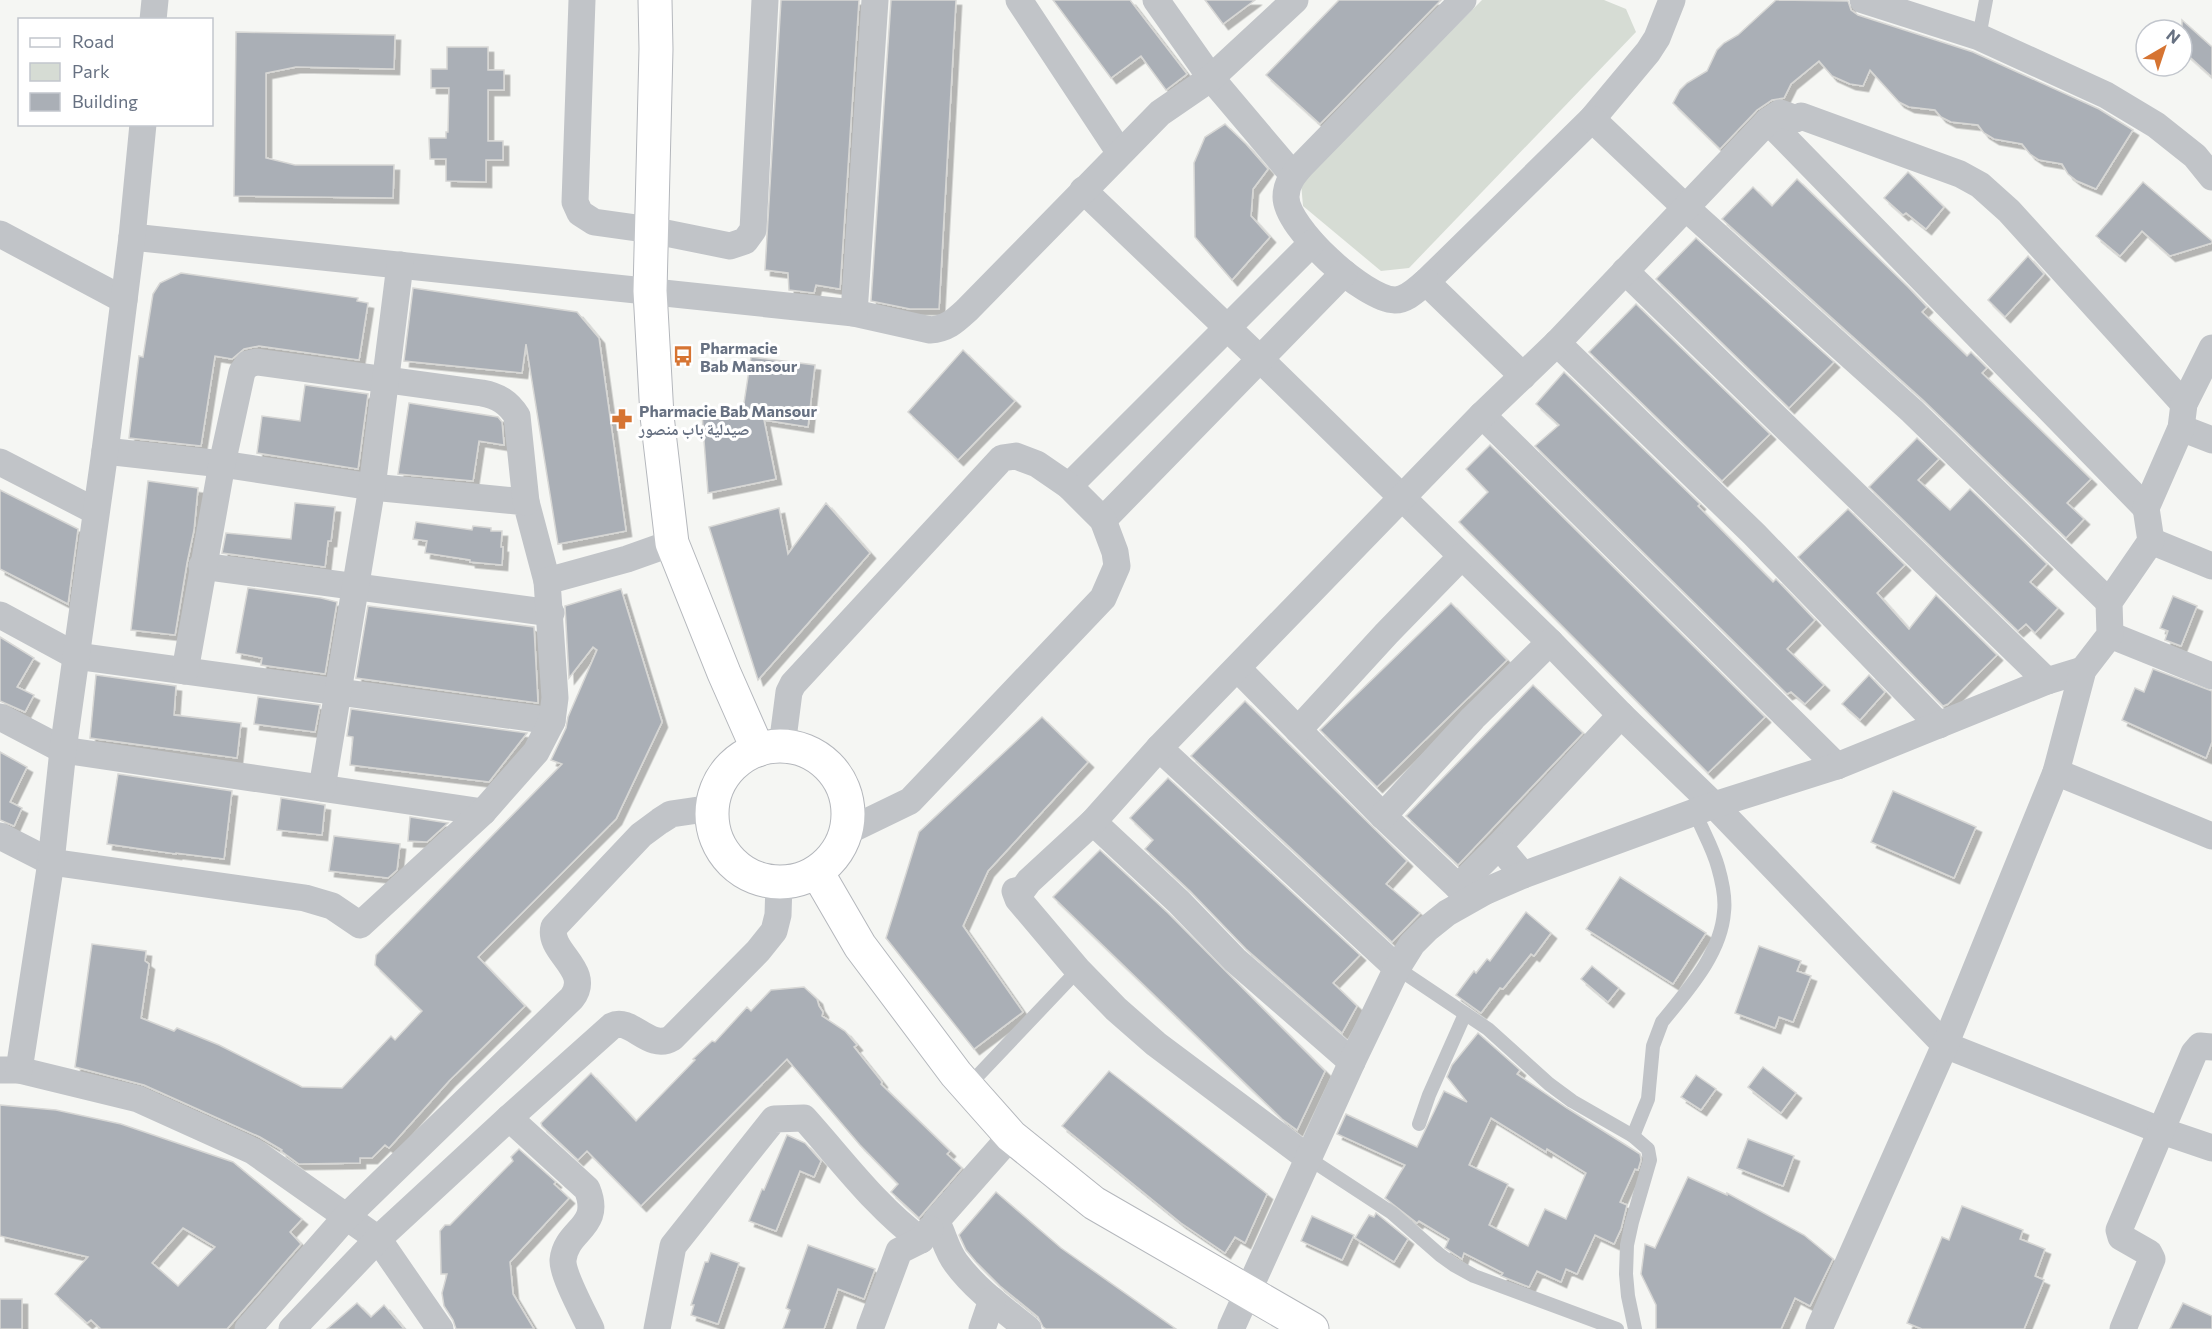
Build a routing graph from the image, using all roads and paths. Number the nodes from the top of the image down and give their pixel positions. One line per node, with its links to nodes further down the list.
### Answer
1 (155, 0): 13 (street)
2 (582, 0): 24 (street)
3 (655, 0): 24 (street)
4 (765, 0): 24 (street)
5 (875, 0): 34 (street)
6 (1019, 0): 19 (street)
7 (1156, 0): 15 (street)
8 (1295, 0): 15 (street)
9 (1463, 0): 20 (street)
10 (1672, 0): 16 (street)
11 (1863, 0): 14 (street)
12 (1986, 0): 14 (lane)
13 (153, 18)
14 (1979, 36): 21 (street)
15 (1210, 78): 19 (street); 20 (street)
16 (1592, 119): 23 (street); 31 (street)
17 (1768, 121): 23 (street); 42 (street); 51 (street)
18 (143, 126): 26 (street)
19 (1120, 153): 22 (street)
20 (1293, 175): 27 (street)
21 (2212, 177)
22 (1083, 190): 34 (street); 35 (street)
23 (1685, 207): 29 (street); 61 (street)
24 (651, 230): 32 (street)
25 (0, 234): 33 (street)
26 (132, 237): 28 (street); 33 (street)
27 (1312, 243): 30 (street); 35 (street)
28 (400, 265): 32 (street); 40 (street)
29 (1625, 271): 36 (street); 71 (street)
30 (1344, 273): 31 (street); 38 (street)
31 (1426, 282): 39 (street)
32 (650, 291): 34 (street); 55 (street)
33 (124, 300): 44 (street)
34 (854, 313)
35 (1228, 328): 38 (street); 47 (street)
36 (1557, 343): 39 (street); 76 (street)
37 (2212, 348): 42 (street)
38 (1260, 359): 49 (street); 53 (street)
39 (1523, 376): 41 (street)
40 (387, 380): 46 (street); 48 (street); 50 (street)
41 (1482, 415): 49 (street); 81 (street)
42 (2183, 416): 43 (street); 51 (street)
43 (2212, 440)
44 (105, 451): 46 (street); 52 (street)
45 (0, 462): 52 (street)
46 (222, 464): 48 (street); 57 (street)
47 (1069, 486): 53 (street); 78 (street)
48 (372, 487): 50 (street); 60 (street)
49 (1402, 498): 56 (street); 67 (street)
50 (526, 502): 59 (street)
51 (2146, 508): 54 (street)
52 (95, 511): 66 (street)
53 (1103, 520): 89 (street)
54 (2151, 541): 58 (street); 61 (street)
55 (672, 543): 59 (street); 78 (street)
56 (1461, 557): 65 (street); 77 (street)
57 (202, 566): 60 (street); 69 (street)
58 (2212, 566)
59 (548, 581): 62 (street)
60 (355, 587): 62 (street); 72 (street)
61 (2109, 602): 64 (street)
62 (550, 614): 75 (street)
63 (0, 615): 66 (street)
64 (2110, 635): 68 (street); 70 (street)
65 (1550, 642): 73 (street); 87 (street)
66 (75, 656): 69 (street); 80 (street)
67 (1238, 669): 77 (street); 79 (street)
68 (2083, 670): 71 (street); 82 (street)
69 (185, 671): 72 (street)
70 (2212, 676)
71 (2047, 681): 76 (street)
72 (338, 692): 75 (street); 83 (street)
73 (1621, 715): 85 (street); 92 (street)
74 (0, 717): 80 (street)
75 (552, 721): 86 (street)
76 (1939, 725): 81 (street)
77 (1298, 730): 87 (street)
78 (770, 748): 84 (street); 89 (street)
79 (1159, 748): 88 (street); 99 (street)
80 (63, 750): 83 (street); 93 (street)
81 (1837, 766): 85 (street)
82 (2056, 772): 91 (street); 102 (street)
83 (322, 788): 86 (street)
84 (712, 808): 96 (street); 114 (street)
85 (1704, 808): 95 (street); 102 (street); 111 (lane)
86 (483, 812): 93 (street)
87 (1383, 816): 97 (street)
88 (1093, 822): 100 (street); 104 (street)
89 (846, 832): 94 (street)
90 (0, 836): 93 (street)
91 (2212, 836)
92 (1499, 846): 95 (street); 97 (street)
93 (51, 862): 105 (street)
94 (817, 872): 96 (street); 106 (street)
95 (1523, 875): 98 (street)
96 (779, 882): 107 (street)
97 (1458, 887): 98 (street)
98 (1486, 891): 99 (street)
99 (1398, 968): 101 (lane); 104 (street)
100 (1078, 970): 106 (lane); 113 (street)
101 (1465, 1014): 108 (lane); 111 (lane)
102 (1945, 1045): 109 (street); 131 (street)
103 (2212, 1047): 109 (street)
104 (1352, 1062): 113 (street)
105 (10, 1070): 114 (street)
106 (968, 1086): 110 (street)
107 (509, 1118): 116 (street); 122 (street)
108 (1419, 1124)
109 (2162, 1131): 112 (street); 132 (street)
110 (1011, 1136): 115 (street); 117 (street)
111 (1633, 1136): 130 (lane)
112 (2212, 1149)
113 (1308, 1158): 117 (street); 129 (lane)
114 (347, 1216): 116 (street); 119 (street)
115 (928, 1231): 118 (street); 123 (street); 124 (street)
116 (378, 1239): 120 (street); 121 (street)
117 (1248, 1294): 127 (street); 128 (street)
118 (992, 1300): 125 (street); 126 (street)
119 (248, 1329)
120 (292, 1329)
121 (440, 1329)
122 (591, 1329)
123 (657, 1329)
124 (870, 1329)
125 (982, 1329)
126 (1028, 1329)
127 (1231, 1329)
128 (1312, 1329)
129 (1617, 1329)
130 (1635, 1329)
131 (1819, 1329)
132 (2123, 1329)

